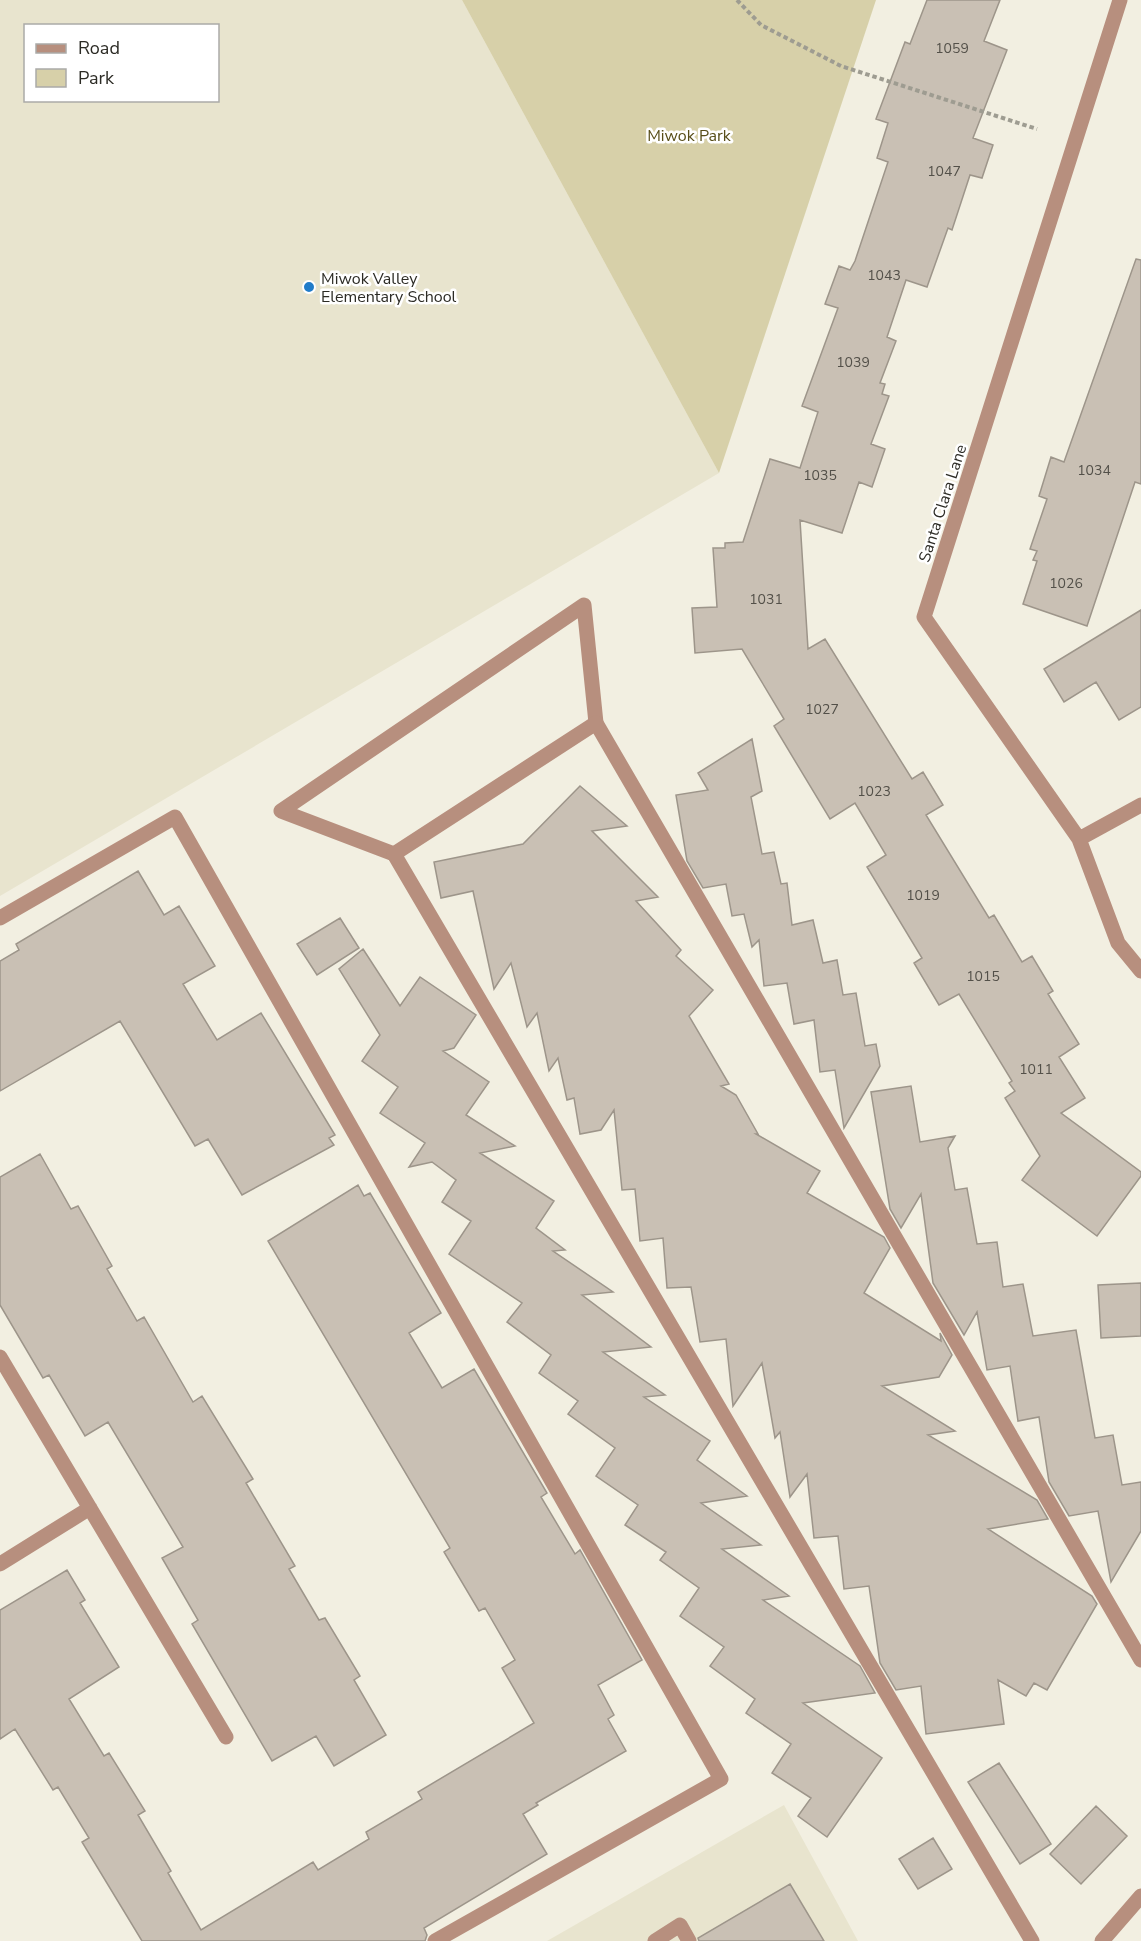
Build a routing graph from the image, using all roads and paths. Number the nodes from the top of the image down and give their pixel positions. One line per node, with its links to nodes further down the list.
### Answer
1 (737, 0): 3 (path)
2 (1120, 0): 6 (street, Santa Clara Lane)
3 (1037, 129)
4 (596, 723): 7 (street); 7 (street); 13 (street)
5 (1141, 805): 6 (street)
6 (1079, 839): 9 (street, Santa Clara Lane)
7 (394, 854): 19 (street)
8 (0, 918): 16 (street)
9 (1141, 971)
10 (0, 1357): 11 (street)
11 (90, 1508): 12 (street); 14 (street)
12 (0, 1563)
13 (1141, 1660)
14 (226, 1737)
15 (1141, 1896): 20 (street)
16 (435, 1941)
17 (655, 1941): 18 (street)
18 (689, 1941)
19 (1032, 1941)
20 (1102, 1941)

